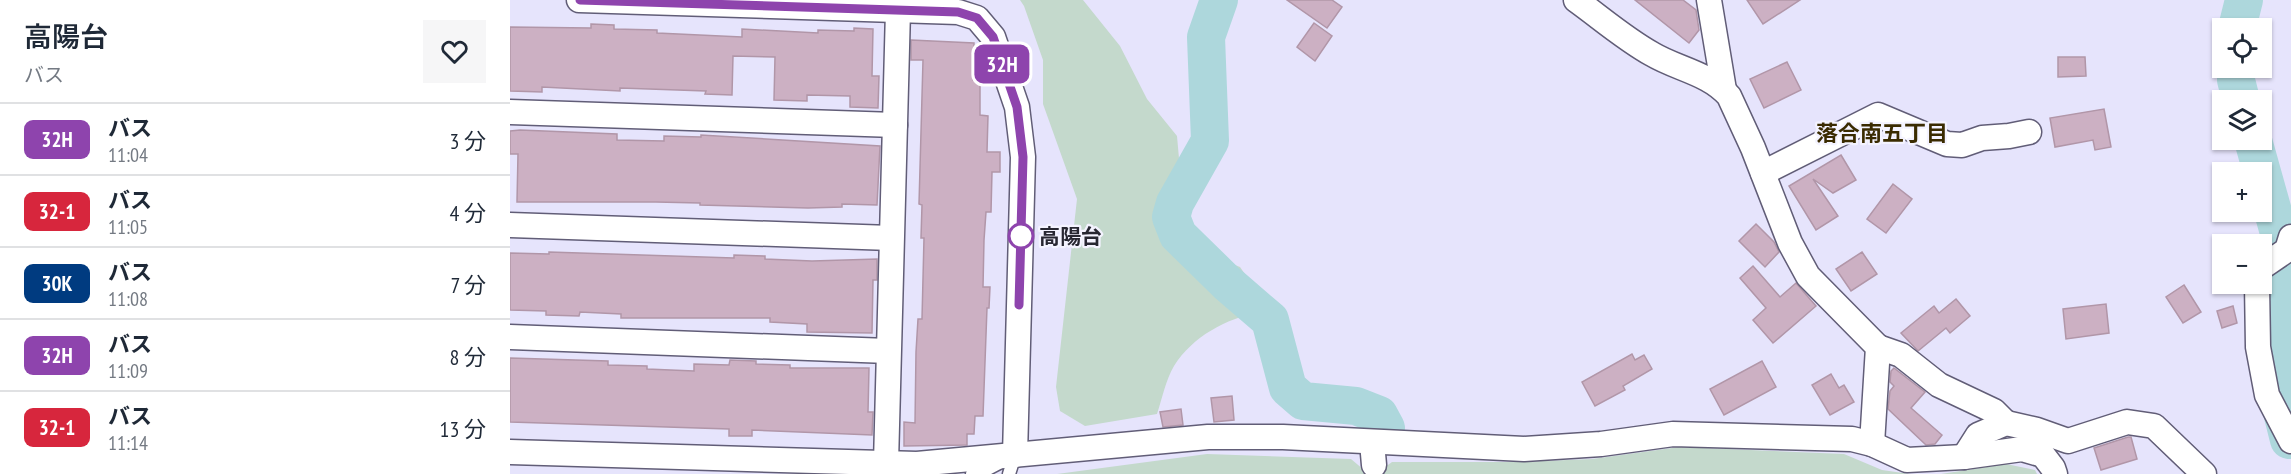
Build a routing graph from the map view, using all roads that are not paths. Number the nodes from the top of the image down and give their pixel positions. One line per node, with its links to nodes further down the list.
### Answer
1 (579, 0): 4 (street)
2 (1576, 0): 5 (street)
3 (1709, 0): 5 (street)
4 (898, 10): 7 (street); 24 (street)
5 (1724, 90): 9 (street)
6 (510, 112): 7 (street)
7 (895, 125): 12 (street)
8 (2029, 132): 9 (street)
9 (1763, 173): 16 (street)
10 (510, 225): 12 (street)
11 (2291, 237): 13 (street)
12 (891, 238): 17 (street)
13 (2272, 260)
14 (2257, 294): 19 (street)
15 (510, 338): 17 (street)
16 (1878, 346): 18 (street); 20 (street)
17 (888, 351): 23 (street)
18 (2006, 423): 22 (street); 27 (street)
19 (2291, 441)
20 (1872, 444): 22 (street); 24 (street)
21 (510, 453): 23 (street)
22 (1964, 457): 26 (street)
23 (886, 463): 24 (street)
24 (1012, 465): 25 (lane)
25 (972, 474)
26 (2055, 474)
27 (2204, 474)

